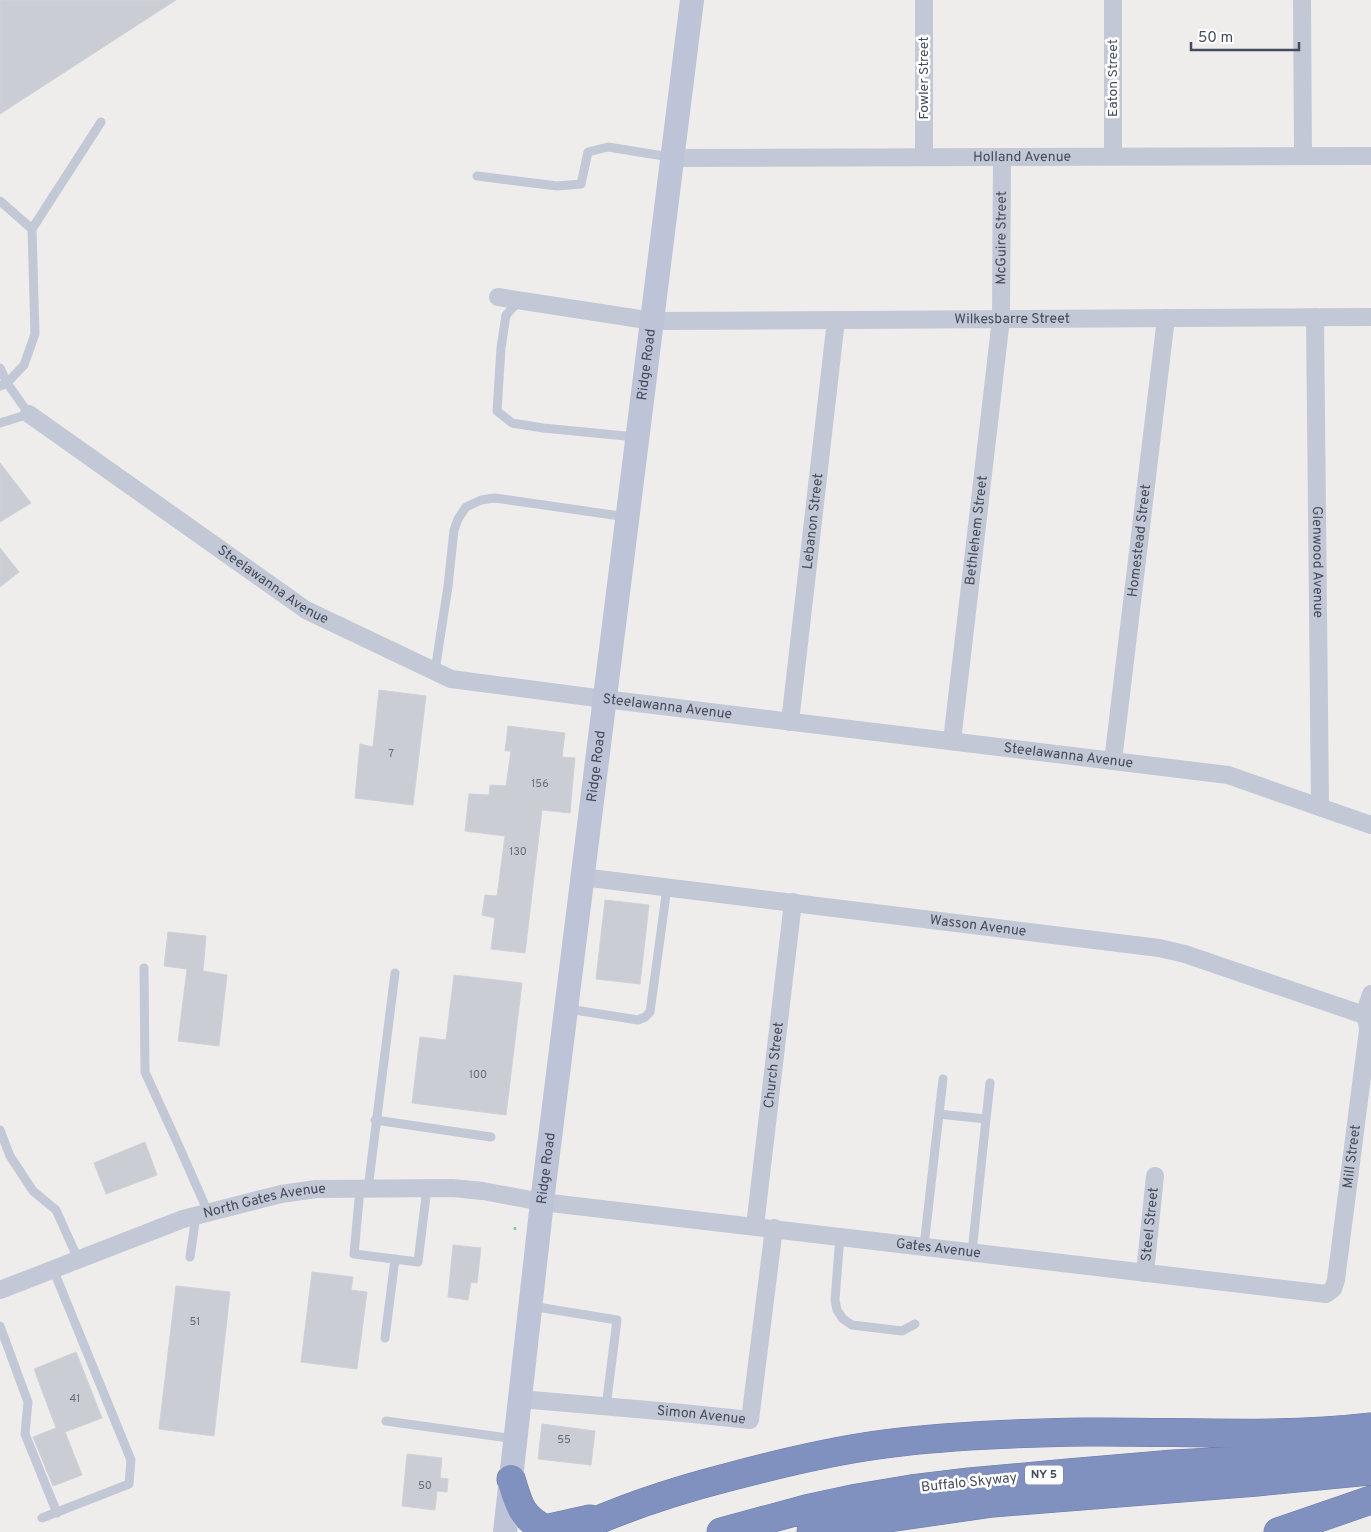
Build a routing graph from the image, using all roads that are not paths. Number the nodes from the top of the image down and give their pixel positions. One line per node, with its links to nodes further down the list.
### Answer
1 (692, 0): 11 (main road, Ridge Road)
2 (924, 0): 9 (street, Fowler Street)
3 (1113, 0): 6 (street, Eaton Street)
4 (1302, 0): 7 (street)
5 (101, 122): 14 (lane)
6 (1113, 156): 7 (street, Holland Avenue); 10 (street, Holland Avenue)
7 (1303, 156): 8 (street, Holland Avenue)
8 (1371, 156)
9 (924, 157): 10 (street, Holland Avenue); 11 (street, Holland Avenue)
10 (1002, 157): 20 (street, McGuire Street)
11 (673, 158): 12 (lane); 22 (main road, Ridge Road)
12 (477, 176)
13 (0, 202): 14 (lane)
14 (32, 229): 24 (lane)
15 (498, 297): 16 (street, Wilkesbarre Street)
16 (519, 300): 22 (street, Wilkesbarre Street); 27 (lane)
17 (1315, 317): 18 (street, Wilkesbarre Street); 19 (street, Wilkesbarre Street); 34 (street, Glenwood Avenue)
18 (1371, 317)
19 (1166, 318): 20 (street, Wilkesbarre Street); 33 (street, Homestead Street)
20 (1001, 319): 21 (street, Wilkesbarre Street); 32 (street, Bethlehem Street)
21 (836, 320): 22 (street, Wilkesbarre Street); 31 (street, Lebanon Street)
22 (653, 321): 27 (main road, Ridge Road)
23 (0, 368): 24 (lane)
24 (3, 384): 25 (lane)
25 (29, 414): 26 (lane); 29 (street, Steelawanna Avenue)
26 (0, 423)
27 (639, 437): 28 (main road, Ridge Road)
28 (628, 517): 29 (lane); 30 (main road, Ridge Road)
29 (435, 671): 30 (street, Steelawanna Avenue)
30 (604, 699): 31 (street, Steelawanna Avenue); 36 (main road, Ridge Road)
31 (790, 722): 32 (street, Steelawanna Avenue)
32 (952, 742): 33 (street, Steelawanna Avenue)
33 (1113, 761): 34 (street, Steelawanna Avenue)
34 (1320, 807): 35 (street, Steelawanna Avenue)
35 (1371, 824)
36 (582, 877): 37 (street, Wasson Avenue); 42 (main road, Ridge Road)
37 (666, 888): 38 (street, Wasson Avenue); 42 (lane)
38 (793, 902): 43 (street, Wasson Avenue); 56 (street, Church Street)
39 (144, 968): 55 (lane)
40 (395, 974): 47 (lane)
41 (1371, 994): 43 (street, Mill Street)
42 (566, 1008): 54 (main road, Ridge Road)
43 (1364, 1015): 67 (street, Mill Street)
44 (943, 1079): 46 (lane)
45 (990, 1083): 48 (lane)
46 (939, 1114): 48 (lane); 59 (lane)
47 (376, 1120): 50 (lane); 53 (lane)
48 (986, 1120): 60 (lane)
49 (0, 1130): 62 (lane)
50 (491, 1136)
51 (1154, 1176): 65 (street, Steel Street)
52 (427, 1188): 53 (street, North Gates Avenue); 54 (street, North Gates Avenue); 63 (lane)
53 (364, 1189): 55 (street, North Gates Avenue); 63 (lane)
54 (542, 1202): 56 (street, Gates Avenue); 68 (main road, Ridge Road)
55 (202, 1214): 61 (lane); 62 (street, North Gates Avenue)
56 (755, 1226): 57 (street, Gates Avenue)
57 (774, 1228): 58 (street, Gates Avenue); 73 (street, Simon Avenue)
58 (840, 1236): 59 (street, Gates Avenue); 69 (lane)
59 (924, 1246): 60 (street, Gates Avenue)
60 (972, 1252): 65 (street, Gates Avenue)
61 (190, 1257)
62 (78, 1259): 64 (street, North Gates Avenue)
63 (394, 1259): 71 (lane)
64 (52, 1270): 66 (street, North Gates Avenue); 81 (lane)
65 (1145, 1273): 67 (street, Gates Avenue)
66 (1, 1286)
67 (1333, 1290)
68 (531, 1306): 72 (main road, Ridge Road); 73 (lane)
69 (915, 1324)
70 (0, 1326): 81 (lane)
71 (385, 1338)
72 (520, 1399): 73 (street, Simon Avenue); 76 (main road, Ridge Road)
73 (606, 1406)
74 (386, 1421): 76 (lane)
75 (1371, 1427): 82 (highway)
76 (516, 1439): 79 (main road, Ridge Road)
77 (1371, 1446): 86 (highway, Buffalo Skyway / NY 5)
78 (1371, 1471): 87 (highway, Buffalo Skyway / NY 5)
79 (511, 1479): 82 (highway); 84 (main road, Ridge Road)
80 (1371, 1500): 88 (highway)
81 (56, 1512): 83 (lane)
82 (606, 1516): 85 (highway)
83 (42, 1518)
84 (505, 1532)
85 (571, 1532)
86 (721, 1532)
87 (811, 1532)
88 (1278, 1532)

